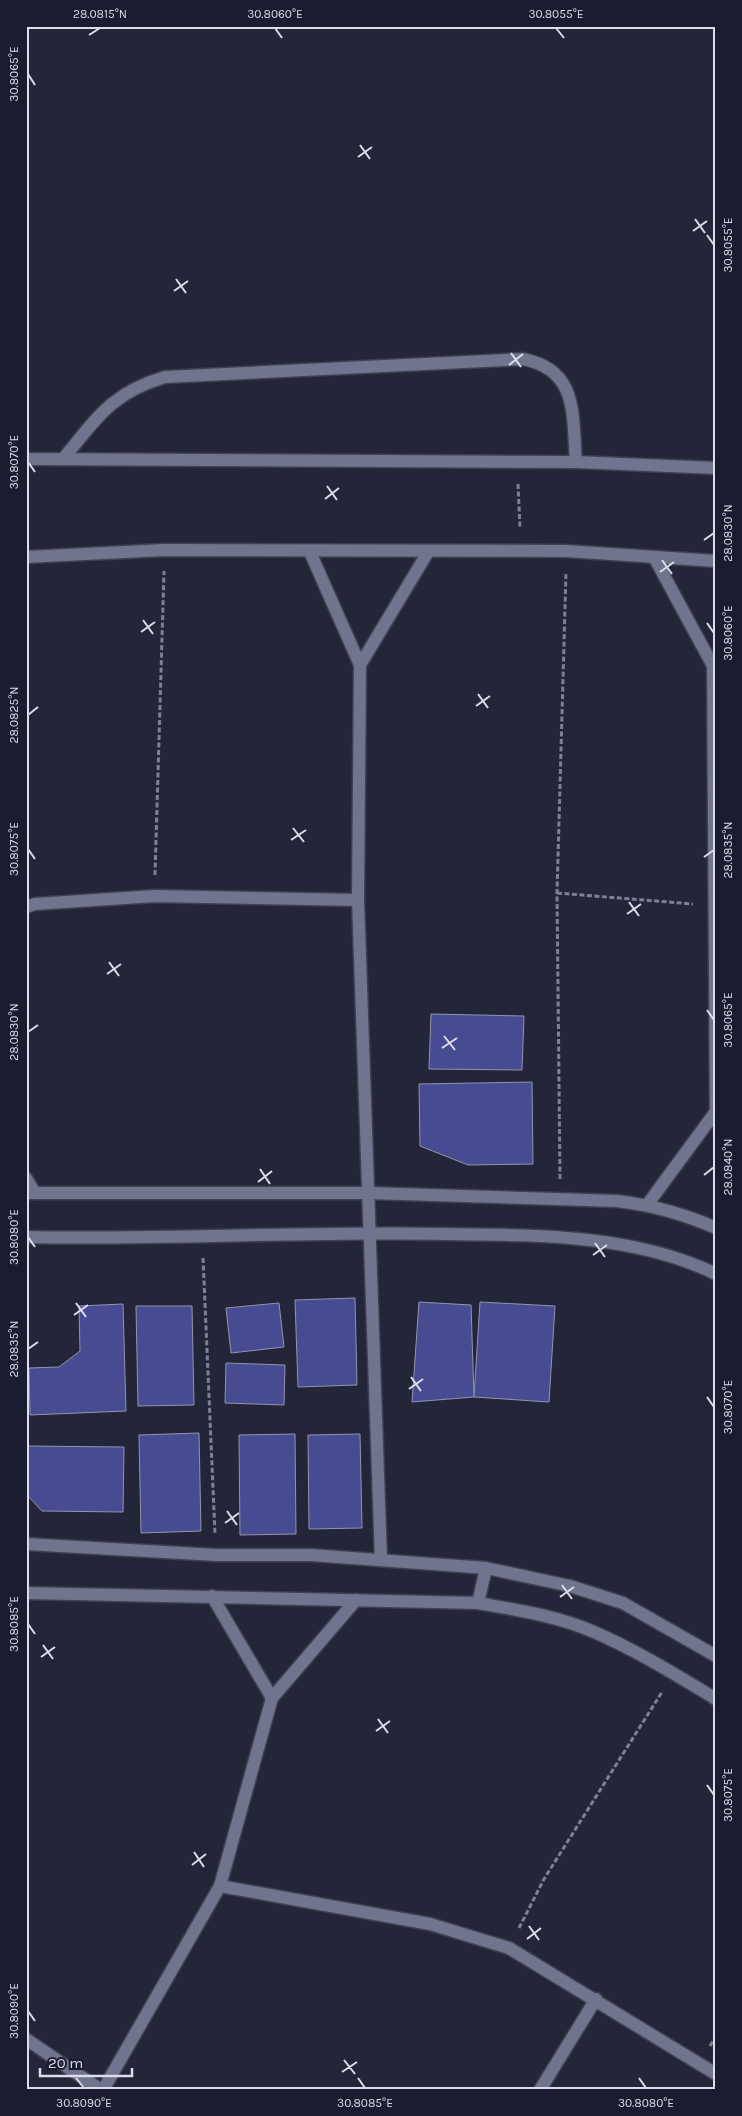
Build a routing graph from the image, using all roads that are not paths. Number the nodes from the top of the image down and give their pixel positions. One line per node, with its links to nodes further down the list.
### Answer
1 (26, 459): 2 (street)
2 (63, 459): 3 (street); 3 (street)
3 (576, 462): 4 (street)
4 (716, 468)
5 (310, 552): 6 (street); 7 (street); 10 (street)
6 (428, 552): 8 (street); 10 (street)
7 (28, 557)
8 (654, 558): 9 (street); 11 (street)
9 (716, 561)
10 (360, 665): 12 (street)
11 (715, 665): 13 (street)
12 (358, 900): 14 (street); 18 (street)
13 (715, 905): 15 (street)
14 (26, 907)
15 (715, 1118): 19 (street)
16 (26, 1178): 17 (street)
17 (31, 1193): 18 (street)
18 (369, 1193): 19 (street); 21 (street)
19 (647, 1205): 20 (street)
20 (716, 1228)
21 (371, 1232): 22 (street); 24 (street); 26 (street)
22 (30, 1238): 23 (street)
23 (26, 1250)
24 (716, 1274)
25 (26, 1544): 26 (street)
26 (380, 1560): 27 (street)
27 (486, 1568): 31 (street); 32 (street)
28 (26, 1593): 29 (street)
29 (212, 1596): 30 (street); 33 (street)
30 (356, 1600): 31 (street); 33 (street)
31 (478, 1603): 34 (street)
32 (716, 1656)
33 (272, 1698): 35 (street)
34 (716, 1698)
35 (220, 1886): 36 (street); 39 (street)
36 (596, 1999): 38 (street); 40 (street)
37 (26, 2039): 39 (street)
38 (716, 2074)
39 (102, 2090)
40 (540, 2090)

